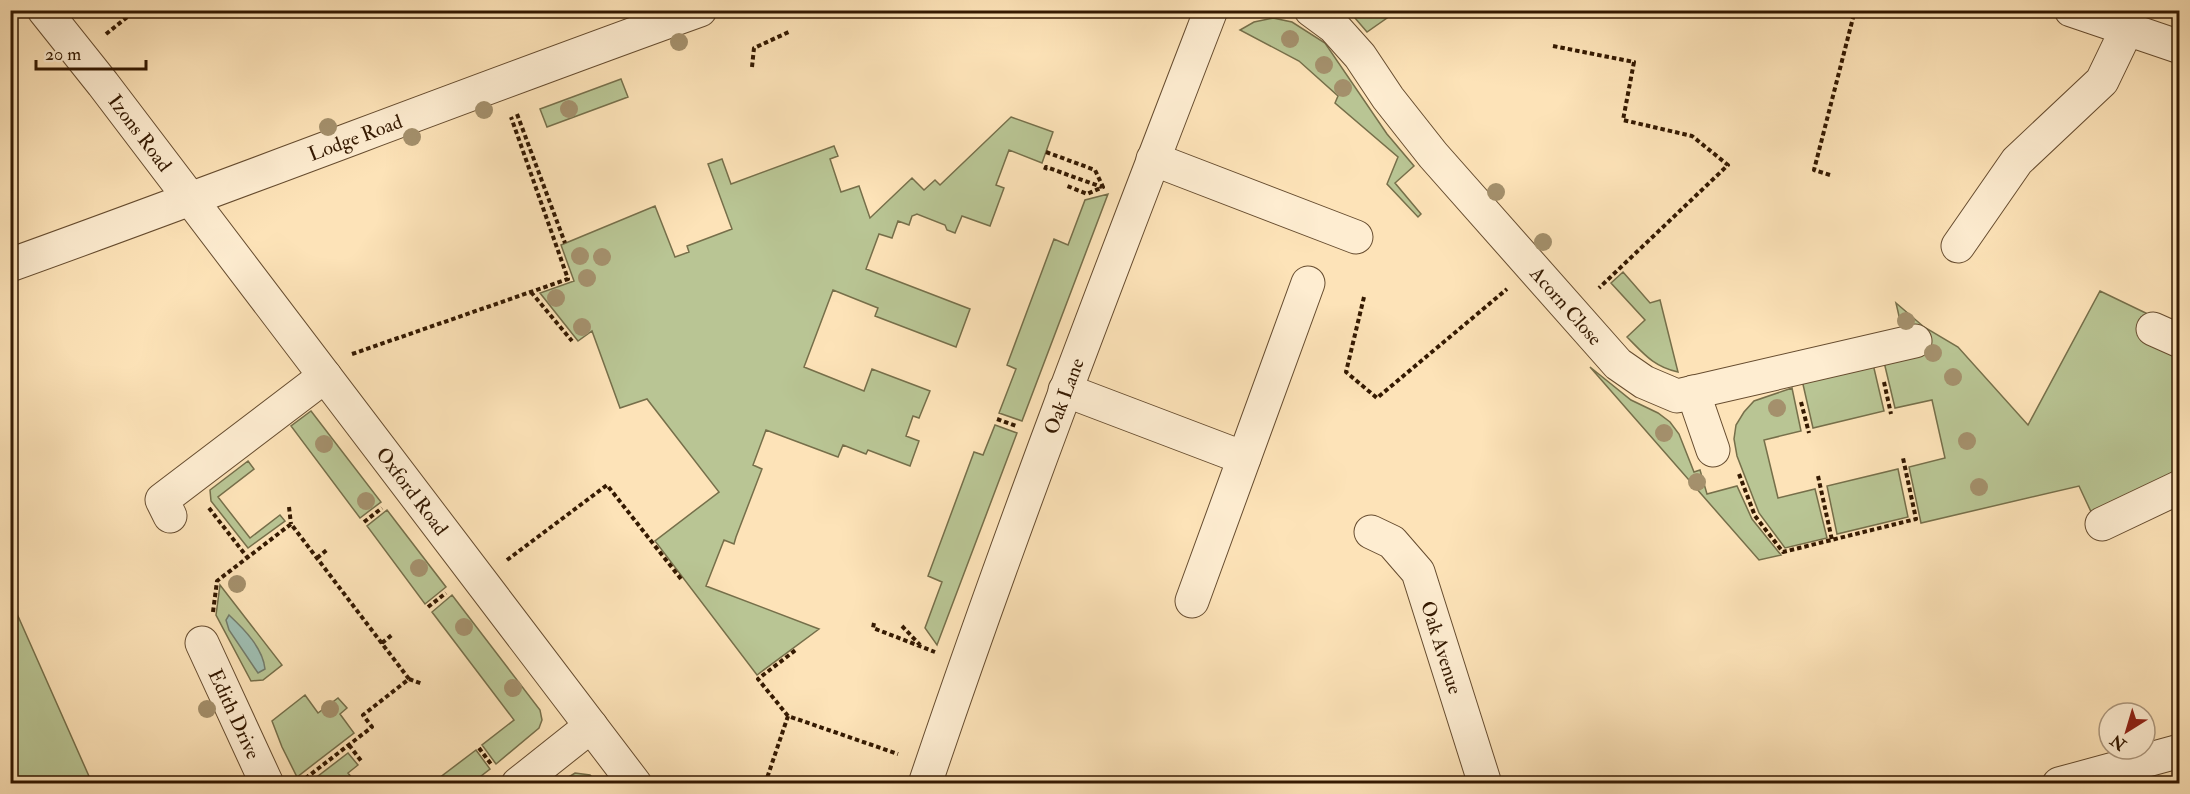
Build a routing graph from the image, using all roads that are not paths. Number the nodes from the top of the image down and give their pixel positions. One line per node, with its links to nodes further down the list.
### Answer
1 (44, 10): 9 (street, Izons Road)
2 (700, 10): 9 (street, Lodge Road)
3 (1212, 10): 8 (street, Oak Lane)
4 (1311, 10): 17 (street, Acorn Close)
5 (2071, 10): 6 (street)
6 (2127, 29): 7 (street); 11 (street)
7 (2180, 47)
8 (1153, 159): 10 (street); 16 (street, Oak Lane)
9 (190, 200): 12 (street, Lodge Road); 15 (street, Oxford Road)
10 (1356, 237)
11 (1958, 246)
12 (10, 265)
13 (1308, 283): 19 (street)
14 (1916, 341): 17 (street, Acorn Close)
15 (336, 366): 21 (street); 26 (street, Oxford Road)
16 (1065, 390): 19 (street); 31 (street, Oak Lane)
17 (1693, 392): 18 (street)
18 (1713, 450)
19 (1244, 458): 24 (street)
20 (2180, 487): 22 (street)
21 (170, 516)
22 (2102, 524)
23 (1371, 532): 32 (street, Oak Avenue)
24 (1192, 601)
25 (208, 630): 29 (street, Edith Drive)
26 (591, 726): 28 (street); 30 (street, Oxford Road)
27 (2180, 751): 33 (street)
28 (507, 777)
29 (267, 783)
30 (635, 783)
31 (925, 783)
32 (1485, 783)
33 (2059, 783)

